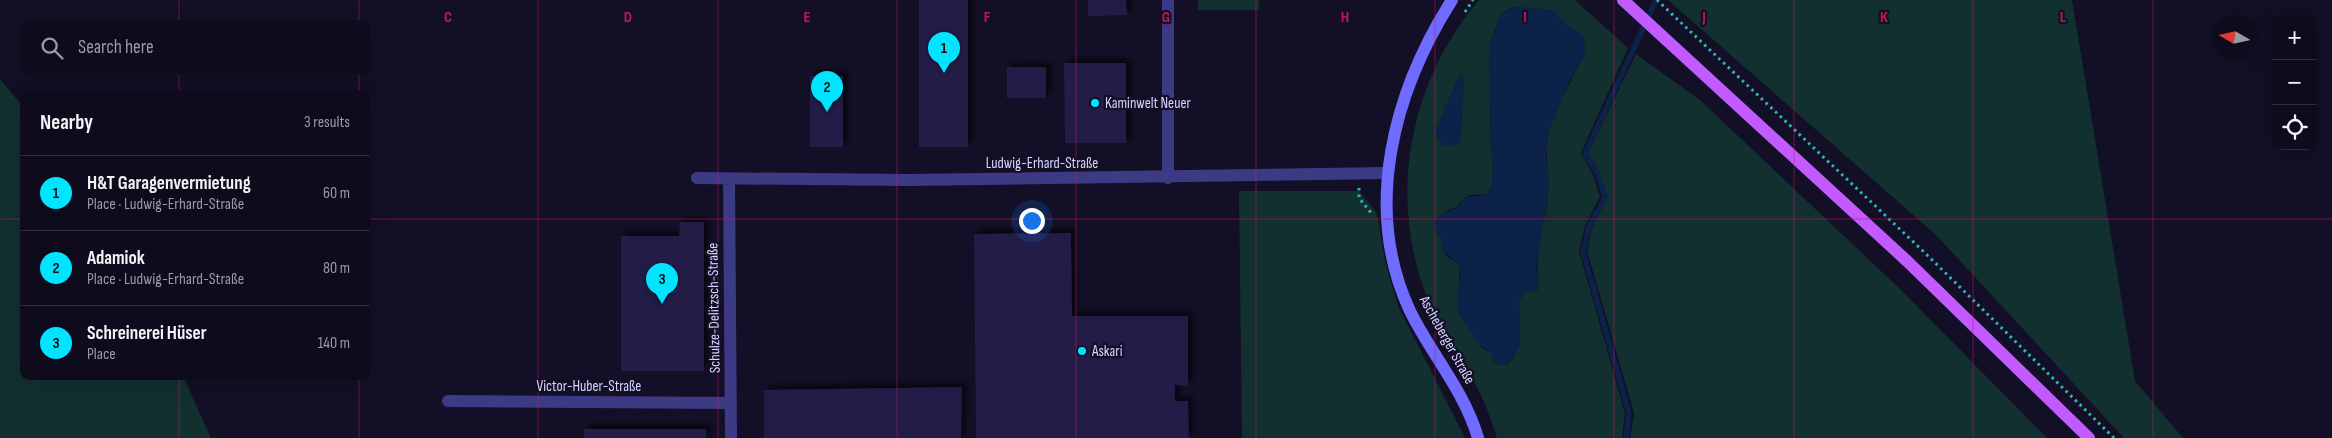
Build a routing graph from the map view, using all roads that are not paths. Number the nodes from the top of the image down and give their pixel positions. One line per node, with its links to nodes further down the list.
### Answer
1 (1168, 0): 6 (street)
2 (1452, 0): 4 (street, Ascheberger Straße)
3 (1623, 0): 12 (main road)
4 (1388, 173): 6 (street, Ludwig-Erhard-Straße); 11 (street, Ascheberger Straße)
5 (697, 178): 7 (street, Ludwig-Erhard-Straße)
6 (1168, 178): 7 (street, Ludwig-Erhard-Straße)
7 (729, 179): 9 (street, Schulze-Delitzsch-Straße)
8 (448, 401): 9 (street, Victor-Huber-Straße)
9 (731, 403): 10 (street, Schulze-Delitzsch-Straße)
10 (731, 438)
11 (1478, 438)
12 (2089, 438)

